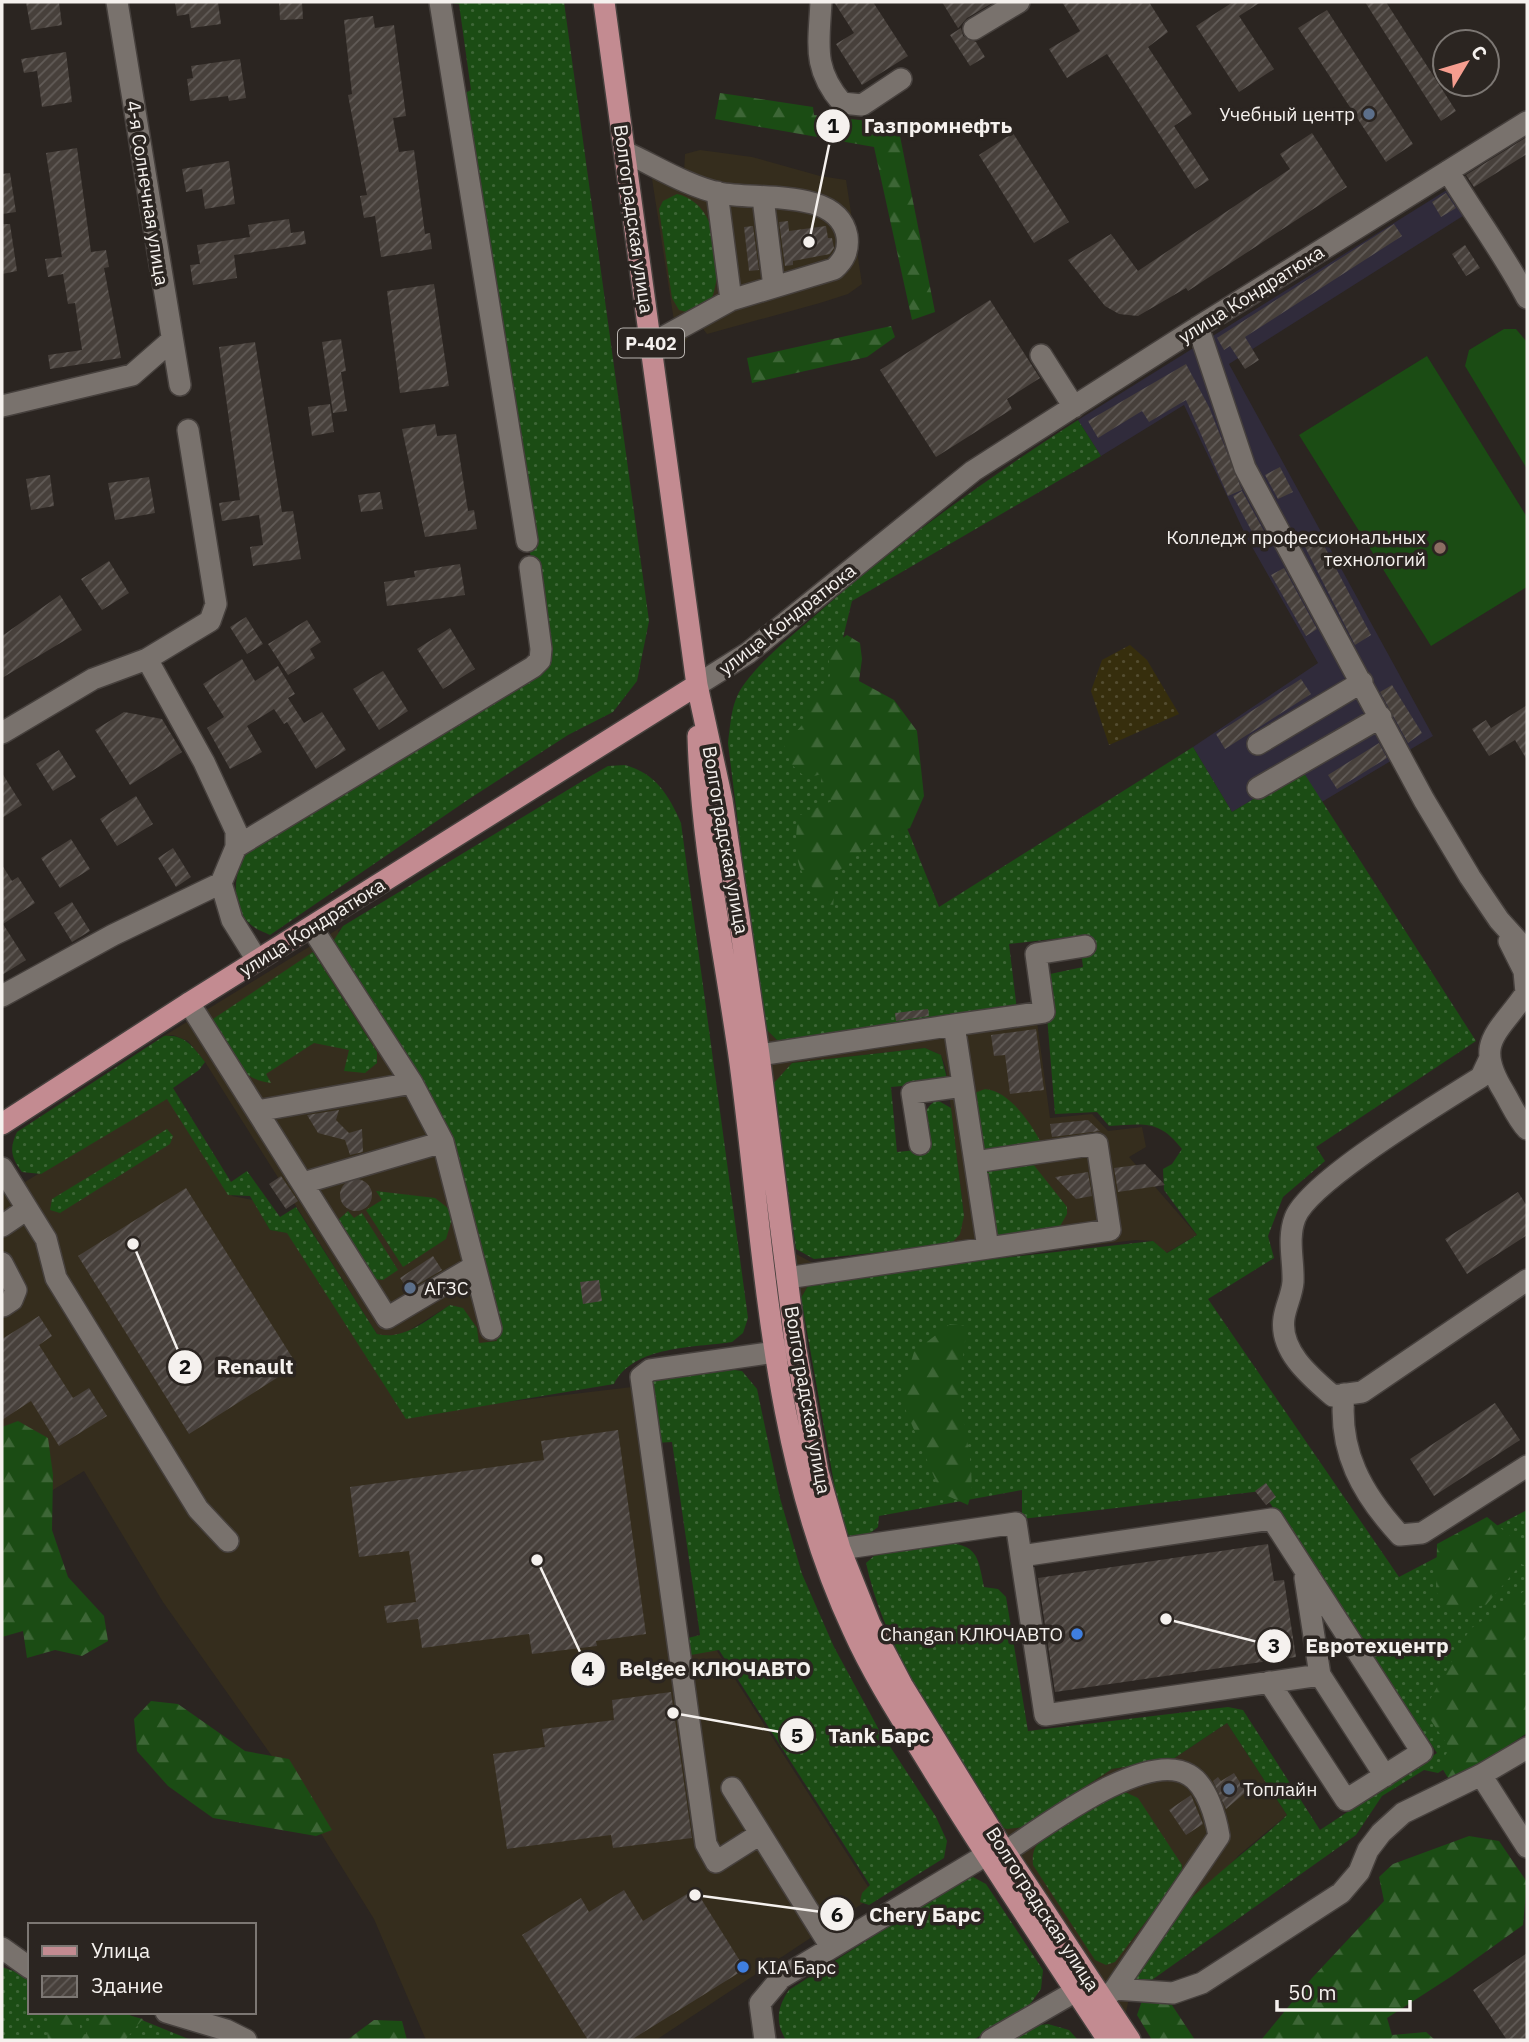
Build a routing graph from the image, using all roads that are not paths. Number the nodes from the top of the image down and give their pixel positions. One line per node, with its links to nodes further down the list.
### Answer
1 (117, 2): 17 (street, 4-я Солнечная улица)
2 (440, 2): 24 (street)
3 (604, 2): 9 (main road, Волгоградская улица / Р-402)
4 (821, 2): 7 (street)
5 (1007, 5): 6 (street)
6 (974, 29)
7 (901, 79)
8 (1527, 122): 10 (street, улица Кондратюка)
9 (625, 152): 11 (street); 18 (main road, Волгоградская улица / Р-402)
10 (1448, 171): 14 (street); 16 (street, улица Кондратюка)
11 (717, 192): 12 (street); 15 (street)
12 (763, 198): 13 (street); 13 (street)
13 (774, 287): 15 (street)
14 (1527, 298)
15 (731, 300): 18 (street)
16 (1198, 327): 22 (street, улица Кондратюка); 27 (street)
17 (173, 340): 20 (street, 4-я Солнечная улица); 21 (street)
18 (651, 344): 28 (main road, Волгоградская улица / Р-402)
19 (1041, 355): 22 (street)
20 (180, 384)
21 (2, 406)
22 (1074, 407): 28 (street, улица Кондратюка)
23 (188, 430): 26 (street)
24 (527, 541)
25 (530, 567): 33 (street)
26 (146, 659): 30 (street); 33 (street)
27 (1362, 682): 29 (street); 31 (street)
28 (697, 685): 36 (main road, улица Кондратюка); 43 (main road, Волгоградская улица); 64 (main road, Волгоградская улица)
29 (1381, 717): 32 (street); 35 (street)
30 (2, 733)
31 (1258, 744)
32 (1258, 788)
33 (236, 847): 34 (street)
34 (221, 883): 39 (street); 40 (street)
35 (1499, 920): 38 (street); 44 (street)
36 (312, 928): 39 (main road, улица Кондратюка); 45 (street)
37 (1085, 946): 42 (street)
38 (1527, 951)
39 (257, 960): 41 (main road, улица Кондратюка)
40 (2, 996)
41 (189, 1003): 47 (street); 48 (main road, улица Кондратюка)
42 (954, 1025): 43 (street); 46 (street)
43 (759, 1055): 60 (main road, Волгоградская улица)
44 (1489, 1060): 49 (street); 65 (street)
45 (412, 1083): 47 (street); 50 (street)
46 (963, 1086): 51 (street); 52 (street)
47 (257, 1111): 54 (street)
48 (2, 1124)
49 (1527, 1129)
50 (443, 1142): 54 (street); 59 (street)
51 (920, 1144)
52 (975, 1162): 57 (street); 57 (street)
53 (2, 1168): 55 (street)
54 (303, 1183): 59 (street)
55 (27, 1209): 56 (street); 67 (street)
56 (2, 1226)
57 (988, 1248): 60 (street)
58 (2, 1263): 62 (street)
59 (473, 1267): 63 (street)
60 (787, 1278): 64 (main road, Волгоградская улица)
61 (1527, 1280): 65 (street)
62 (3, 1306)
63 (491, 1329)
64 (787, 1350): 68 (main road, Волгоградская улица); 77 (street); 79 (main road, Волгоградская улица)
65 (1344, 1394): 66 (street)
66 (1527, 1466)
67 (228, 1541)
68 (840, 1549): 69 (street); 79 (main road, Волгоградская улица)
69 (1021, 1556): 70 (street); 72 (street)
70 (1304, 1569): 71 (street); 75 (street)
71 (1320, 1675): 72 (street); 75 (street)
72 (1269, 1682): 75 (street)
73 (1527, 1748): 74 (street)
74 (1481, 1775): 78 (street); 84 (street)
75 (1385, 1776)
76 (732, 1788): 77 (street)
77 (760, 1834): 80 (street)
78 (1527, 1847)
79 (997, 1851): 80 (street); 83 (main road, Волгоградская улица); 84 (main road, Волгоградская улица); 84 (street)
80 (831, 1947): 87 (street)
81 (2, 1948): 82 (street)
82 (28, 1967)
83 (1076, 1991): 84 (main road, Волгоградская улица); 88 (street)
84 (1102, 1999): 89 (main road, Волгоградская улица); 90 (main road, Волгоградская улица)
85 (173, 2014): 86 (street)
86 (246, 2040)
87 (765, 2040)
88 (991, 2040)
89 (1108, 2040)
90 (1130, 2040)

